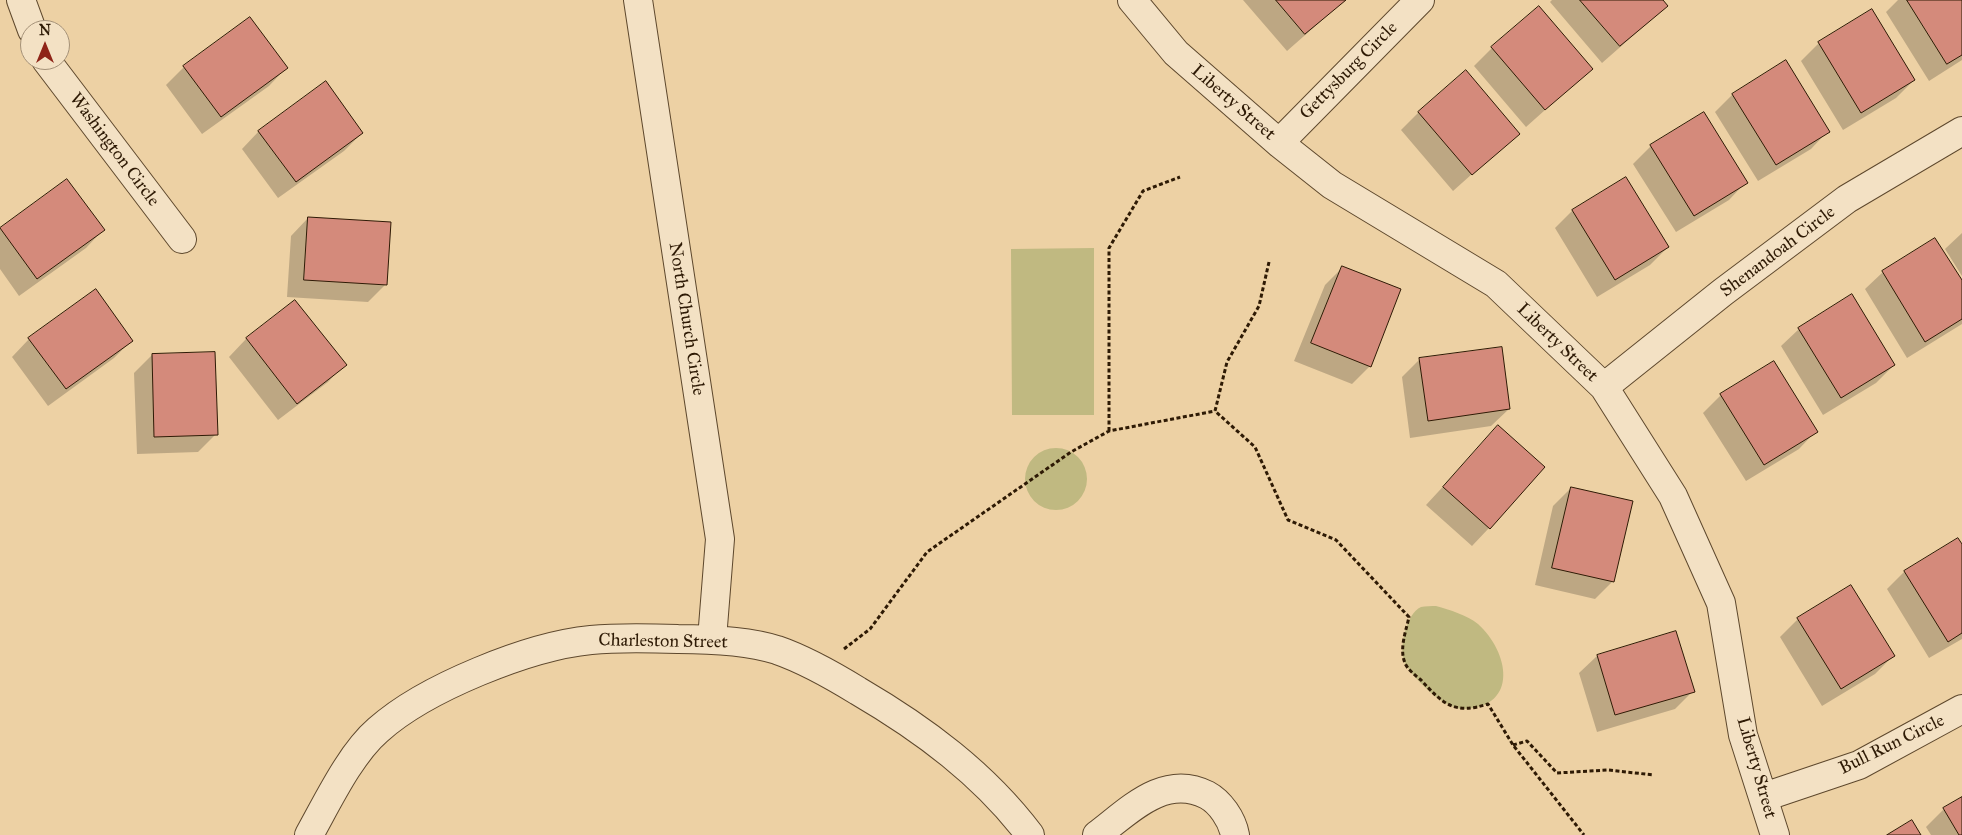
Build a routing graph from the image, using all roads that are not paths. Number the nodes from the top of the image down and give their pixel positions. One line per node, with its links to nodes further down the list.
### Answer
1 (21, 0): 5 (street)
2 (638, 0): 11 (street, North Church Circle)
3 (1132, 0): 8 (street, Liberty Street)
4 (1420, 0): 8 (street, Gettysburg Circle)
5 (28, 20)
6 (54, 70): 9 (street, Washington Circle)
7 (1962, 131): 10 (street, Shenandoah Circle)
8 (1279, 142): 10 (street, Liberty Street)
9 (182, 239)
10 (1604, 387): 13 (street, Liberty Street)
11 (712, 639): 14 (street, Charleston Street); 15 (street, Charleston Street)
12 (1962, 709): 13 (street, Bull Run Circle)
13 (1764, 797): 18 (street, Liberty Street)
14 (310, 835)
15 (1030, 835)
16 (1097, 835): 17 (street)
17 (1236, 835)
18 (1775, 835)

